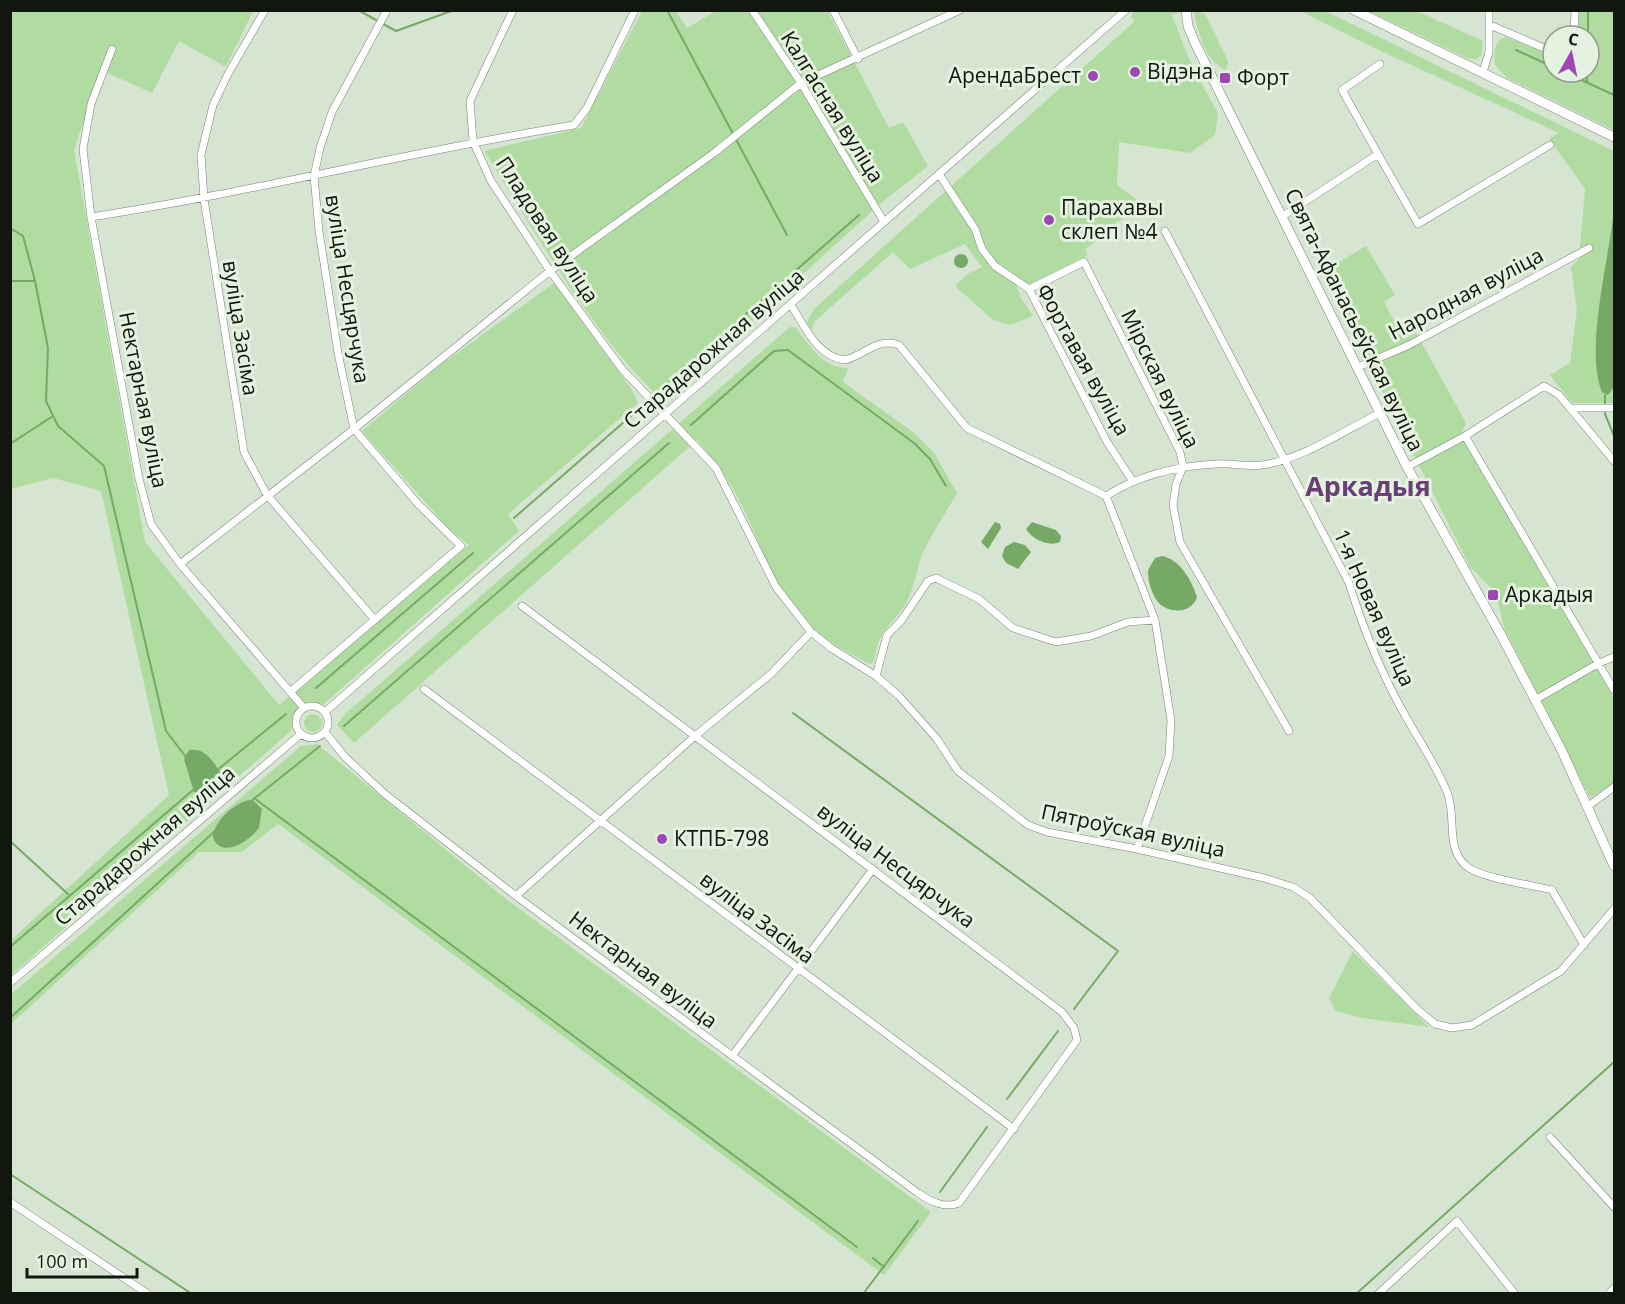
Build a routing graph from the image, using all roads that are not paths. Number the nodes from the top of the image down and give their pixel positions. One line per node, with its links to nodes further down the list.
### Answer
1 (265, 10): 25 (street, вуліца Засіма)
2 (513, 10): 20 (street, Пладовая вуліца)
3 (635, 10): 20 (street)
4 (752, 10): 18 (street, Калгасная вуліца)
5 (833, 10): 15 (street)
6 (960, 10): 15 (street)
7 (1126, 10): 23 (street, Старадарожная вуліца)
8 (1186, 10): 26 (street, Свята-Афанасьеўская вуліца)
9 (1354, 10): 17 (street)
10 (1489, 10): 12 (street)
11 (385, 14): 24 (street, вуліца Несцярчука)
12 (1490, 25): 13 (street); 17 (street)
13 (1541, 47)
14 (112, 49): 27 (street, Нектарная вуліца)
15 (858, 59): 18 (street)
16 (1380, 64): 22 (street)
17 (1483, 72): 19 (street)
18 (801, 83): 28 (street, Калгасная вуліца); 31 (street)
19 (1614, 137)
20 (473, 141): 24 (street); 31 (street, Пладовая вуліца)
21 (1550, 145): 22 (street)
22 (1378, 154): 26 (street)
23 (939, 174): 28 (street, Старадарожная вуліца); 32 (street, Фортавая вуліца)
24 (314, 176): 25 (street); 39 (street, вуліца Несцярчука)
25 (204, 200): 27 (street); 46 (street, вуліца Засіма)
26 (1283, 216): 34 (street, Свята-Афанасьеўская вуліца)
27 (91, 217): 48 (street, Нектарная вуліца)
28 (884, 222): 33 (street, Старадарожная вуліца)
29 (1165, 231): 41 (street, 1-я Новая вуліца)
30 (1589, 248): 34 (street, Народная вуліца)
31 (550, 271): 38 (street, Пладовая вуліца); 39 (street)
32 (1029, 289): 43 (street, Мірская вуліца); 45 (street, Фортавая вуліца)
33 (791, 305): 38 (street, Старадарожная вуліца); 47 (street)
34 (1358, 367): 37 (street, Свята-Афанасьеўская вуліца)
35 (1570, 408): 36 (street); 40 (street); 42 (street)
36 (1614, 408)
37 (1380, 413): 41 (street); 44 (street, Свята-Афанасьеўская вуліца)
38 (664, 414): 52 (street, Пятроўская вуліца); 61 (street, Старадарожная вуліца)
39 (354, 429): 46 (street); 50 (street, вуліца Несцярчука)
40 (1465, 436): 44 (street); 54 (street)
41 (1285, 460): 43 (street); 74 (street, 1-я Новая вуліца)
42 (1614, 461)
43 (1183, 467): 45 (street); 62 (street, Мірская вуліца)
44 (1407, 467): 59 (street, Свята-Афанасьеўская вуліца)
45 (1132, 480): 47 (street)
46 (267, 495): 48 (street); 50 (street, вуліца Засіма)
47 (1106, 496): 51 (street)
48 (180, 564): 58 (street, Нектарная вуліца)
49 (522, 606): 65 (street, вуліца Несцярчука)
50 (375, 620): 58 (street)
51 (1155, 620): 55 (street); 69 (street)
52 (811, 632): 55 (street, Пятроўская вуліца); 65 (street)
53 (1614, 657): 54 (street)
54 (1599, 663): 57 (street); 59 (street)
55 (876, 676): 69 (street, Пятроўская вуліца)
56 (424, 689): 68 (street, вуліца Засіма)
57 (1614, 690)
58 (290, 692): 60 (street, Нектарная вуліца)
59 (1535, 700): 67 (street, Свята-Афанасьеўская вуліца)
60 (304, 708): 61 (street); 64 (street)
61 (325, 712): 63 (street)
62 (1289, 731)
63 (325, 732): 64 (street); 72 (street, Нектарная вуліца)
64 (301, 734): 76 (street, Старадарожная вуліца)
65 (695, 736): 68 (street); 71 (street, вуліца Несцярчука)
66 (1614, 787): 67 (street)
67 (1587, 807): 70 (street, Свята-Афанасьеўская вуліца)
68 (602, 822): 72 (street); 75 (street, вуліца Засіма)
69 (1137, 849): 74 (street, Пятроўская вуліца)
70 (1614, 866)
71 (873, 869): 75 (street); 78 (street, вуліца Несцярчука)
72 (516, 896): 77 (street, Нектарная вуліца)
73 (1614, 909): 74 (street, Пятроўская вуліца)
74 (1584, 945)
75 (798, 970): 77 (street); 78 (street, вуліца Засіма)
76 (10, 983)
77 (732, 1056): 81 (street, Нектарная вуліца)
78 (1014, 1129): 81 (street, вуліца Несцярчука)
79 (1550, 1137): 82 (street)
80 (10, 1202): 84 (street)
81 (959, 1203)
82 (1614, 1207)
83 (1614, 1288): 87 (street)
84 (148, 1293)
85 (1378, 1293): 86 (street)
86 (1515, 1293)
87 (1609, 1293)

